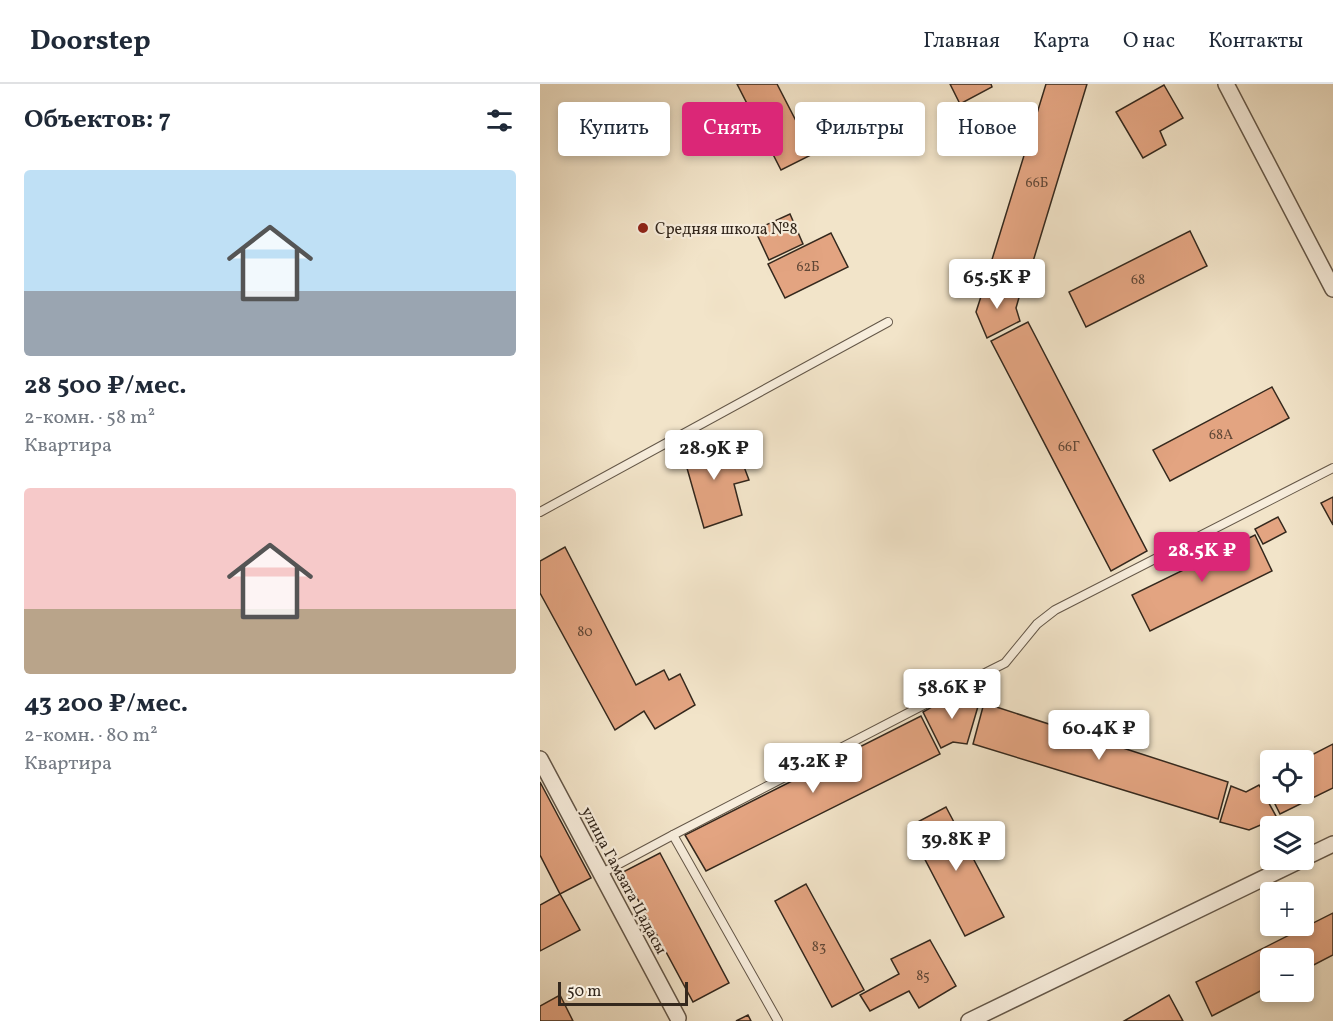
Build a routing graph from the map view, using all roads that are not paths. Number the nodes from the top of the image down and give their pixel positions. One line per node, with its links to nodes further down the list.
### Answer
1 (1226, 84): 2 (street)
2 (1333, 289)
3 (888, 322): 5 (lane)
4 (1333, 468): 7 (lane)
5 (540, 512)
6 (540, 759): 11 (street, улица Гамзата Цадасы)
7 (673, 835): 11 (lane); 13 (lane)
8 (1333, 844): 9 (street)
9 (1314, 853)
10 (1279, 870): 14 (street)
11 (602, 873): 12 (street, улица Гамзата Цадасы)
12 (678, 1018)
13 (778, 1021)
14 (969, 1021)

